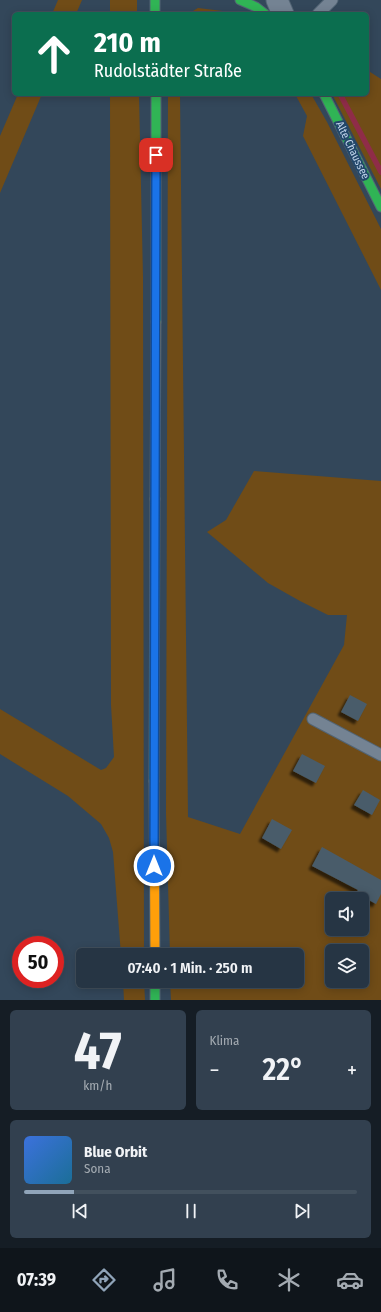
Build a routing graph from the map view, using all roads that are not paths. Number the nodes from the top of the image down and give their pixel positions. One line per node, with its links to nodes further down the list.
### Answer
1 (155, 0): 5 (main road)
2 (240, 0): 6 (main road)
3 (277, 0): 7 (street)
4 (332, 0): 8 (lane)
5 (155, 12)
6 (262, 12)
7 (282, 12)
8 (320, 12)
9 (156, 96): 14 (main road)
10 (325, 96): 11 (main road, Alte Chaussee)
11 (381, 207)
12 (313, 719): 13 (lane)
13 (381, 755)
14 (155, 948)
15 (155, 988): 16 (main road)
16 (155, 1000)

